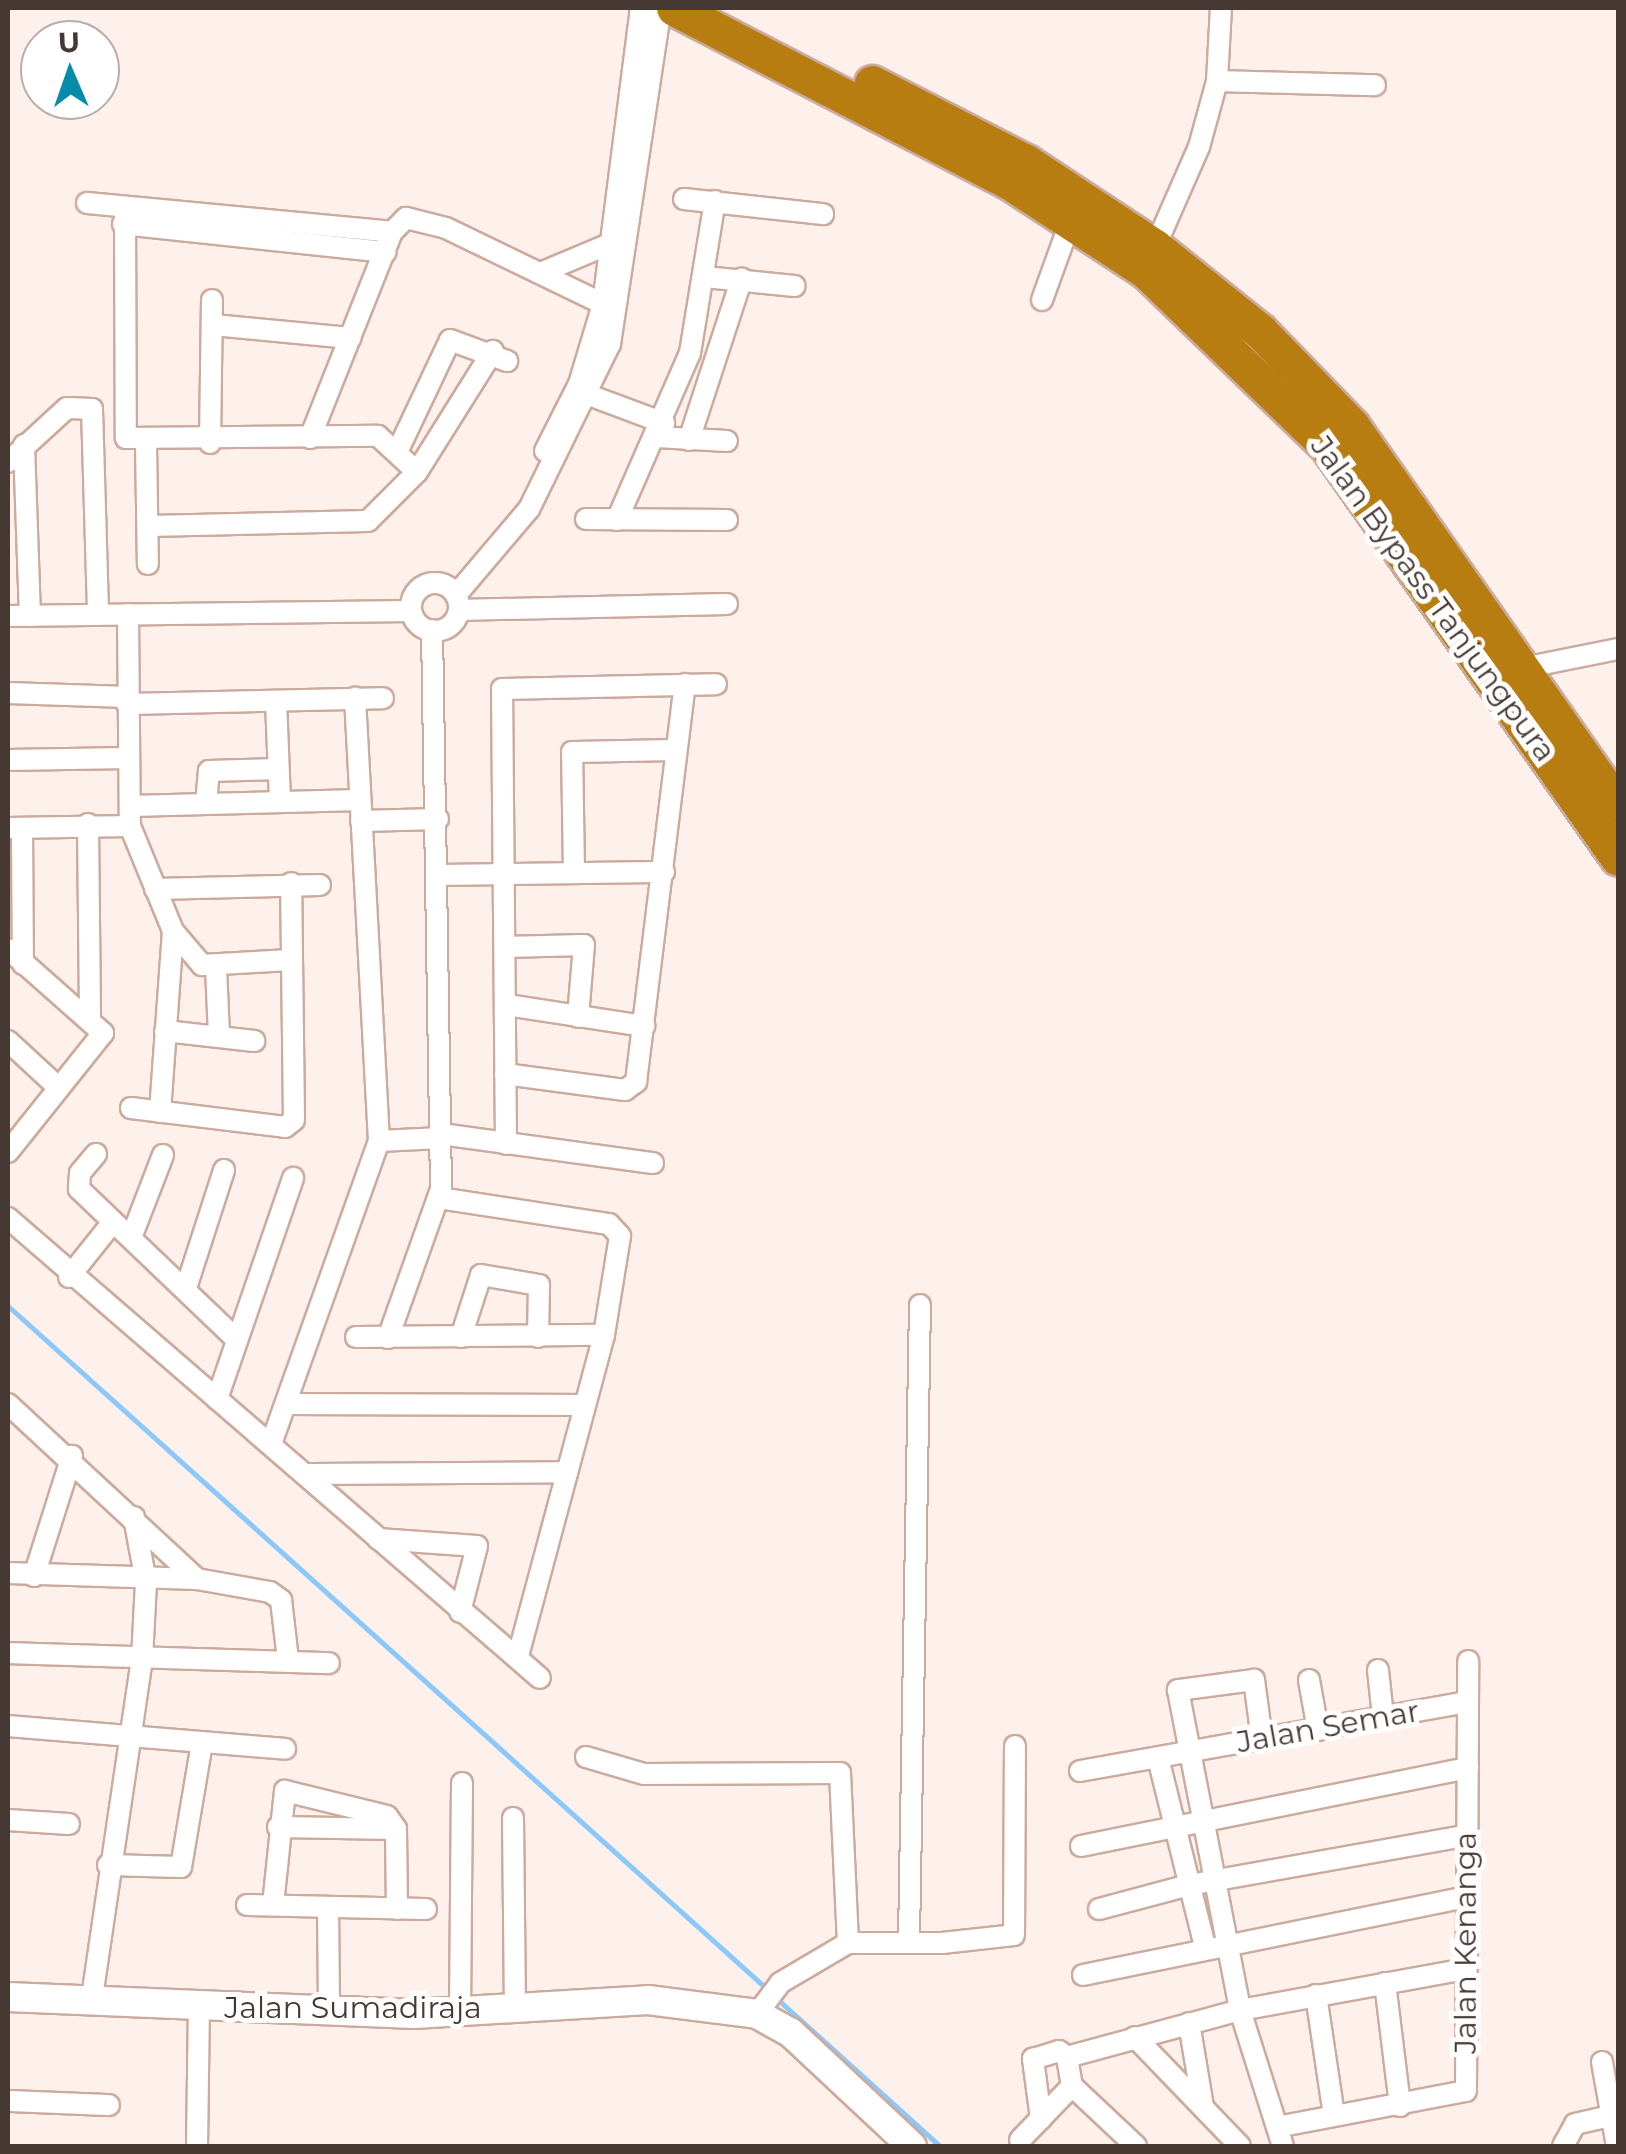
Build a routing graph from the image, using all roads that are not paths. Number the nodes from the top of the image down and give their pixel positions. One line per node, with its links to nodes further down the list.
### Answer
1 (641, 8): 14 (street)
2 (661, 8): 14 (street)
3 (674, 8): 13 (highway, Jalan Bypass Tanjungpura)
4 (724, 8): 16 (highway, Jalan Bypass Tanjungpura)
5 (1221, 8): 6 (street)
6 (1217, 81): 7 (street); 16 (street)
7 (1375, 85)
8 (684, 199): 9 (street)
9 (715, 201): 11 (street); 18 (street)
10 (87, 203): 12 (street)
11 (824, 214)
12 (124, 216): 15 (street); 32 (street)
13 (1071, 220): 22 (street); 72 (highway, Jalan Bypass Tanjungpura)
14 (621, 239): 17 (street); 23 (street); 26 (street)
15 (389, 242): 17 (street); 25 (street)
16 (1154, 246): 51 (highway, Jalan Bypass Tanjungpura)
17 (545, 272): 23 (street)
18 (705, 277): 19 (street); 27 (street)
19 (742, 278): 20 (street); 30 (street)
20 (795, 286)
21 (212, 300): 24 (street)
22 (1042, 300)
23 (603, 304): 26 (street)
24 (213, 325): 25 (street); 33 (street)
25 (350, 338): 29 (street)
26 (583, 393): 27 (street); 42 (street)
27 (660, 430): 30 (street); 38 (street)
28 (22, 438): 35 (street); 46 (street); 48 (street)
29 (310, 438): 33 (street); 34 (street)
30 (689, 440): 31 (street)
31 (728, 441)
32 (146, 443): 33 (street); 40 (street)
33 (210, 443)
34 (399, 448): 36 (street); 36 (street)
35 (8, 462)
36 (417, 472): 40 (street)
37 (586, 520): 38 (street)
38 (618, 520): 39 (street)
39 (727, 520)
40 (149, 526): 41 (street)
41 (148, 564)
42 (455, 597): 43 (street); 44 (street); 49 (street)
43 (727, 604)
44 (411, 611): 45 (street); 49 (street)
45 (128, 614): 46 (street); 57 (street)
46 (98, 615): 48 (street)
47 (8, 616): 48 (street)
48 (30, 616)
49 (432, 630): 68 (street)
50 (1618, 650): 51 (street)
51 (1523, 668): 66 (highway, Jalan Bypass Tanjungpura)
52 (685, 684): 53 (street); 59 (street); 75 (street)
53 (716, 684)
54 (8, 692): 57 (street)
55 (354, 698): 56 (street); 58 (street); 63 (street)
56 (384, 698)
57 (126, 700): 58 (street); 60 (street)
58 (276, 701): 62 (street)
59 (676, 750): 73 (street); 74 (street)
60 (127, 758): 61 (street); 67 (street)
61 (8, 760)
62 (278, 768): 64 (street); 65 (street)
63 (360, 800): 64 (street); 69 (street)
64 (280, 802): 65 (street)
65 (206, 804): 67 (street)
66 (1618, 806)
67 (130, 816): 70 (street); 79 (street)
68 (438, 819): 69 (street); 76 (street)
69 (362, 821): 98 (street)
70 (88, 824): 71 (street); 87 (street)
71 (15, 828): 82 (street)
72 (1618, 858)
73 (664, 872): 74 (street); 88 (street)
74 (574, 873): 75 (street)
75 (504, 874): 76 (street); 81 (street)
76 (439, 875): 97 (street)
77 (291, 883): 78 (street); 79 (street); 83 (street)
78 (320, 884)
79 (155, 890): 80 (street)
80 (173, 931): 84 (street); 89 (street)
81 (506, 946): 85 (street); 86 (street)
82 (15, 956): 87 (street)
83 (290, 960): 84 (street); 96 (street)
84 (216, 966): 90 (street)
85 (507, 1006): 86 (street); 93 (street)
86 (578, 1017): 88 (street)
87 (90, 1021): 94 (street)
88 (644, 1026): 93 (street)
89 (165, 1032): 90 (street); 96 (street)
90 (219, 1037): 91 (street)
91 (254, 1041)
92 (9, 1046): 94 (street)
93 (505, 1074): 99 (street)
94 (59, 1088): 100 (street)
95 (131, 1108): 96 (street)
96 (160, 1112)
97 (441, 1136): 98 (street); 99 (street); 106 (street)
98 (379, 1141): 121 (street)
99 (506, 1144): 103 (street)
100 (8, 1152)
101 (96, 1154): 108 (street)
102 (163, 1155): 109 (street)
103 (653, 1163)
104 (224, 1170): 111 (street)
105 (293, 1178): 118 (street)
106 (440, 1198): 113 (street); 117 (street)
107 (8, 1218): 110 (street)
108 (114, 1222): 109 (street); 110 (street)
109 (131, 1238): 111 (street)
110 (69, 1276): 119 (street)
111 (186, 1288): 118 (street)
112 (920, 1305): 177 (street)
113 (604, 1336): 116 (street); 122 (street)
114 (356, 1337): 117 (street)
115 (461, 1337): 116 (street); 116 (street); 117 (street)
116 (538, 1337)
117 (388, 1338)
118 (236, 1339): 119 (street)
119 (217, 1399): 123 (street)
120 (8, 1404): 124 (street)
121 (290, 1404): 122 (street); 123 (street)
122 (585, 1405): 125 (street)
123 (271, 1444): 126 (street)
124 (72, 1456): 127 (street); 130 (street)
125 (567, 1472): 126 (street); 135 (street)
126 (310, 1474): 128 (street)
127 (134, 1518): 131 (street); 132 (street)
128 (378, 1539): 133 (street); 133 (street)
129 (8, 1574): 130 (street)
130 (34, 1576): 132 (street)
131 (197, 1579): 132 (street); 137 (street)
132 (146, 1582): 136 (street)
133 (460, 1612): 135 (street)
134 (8, 1653): 136 (street)
135 (518, 1657): 141 (street)
136 (142, 1659): 137 (street); 147 (street)
137 (288, 1660): 139 (street)
138 (1468, 1661): 143 (street, Jalan Kenanga)
139 (330, 1663)
140 (1378, 1670): 144 (street)
141 (540, 1678)
142 (1309, 1680): 146 (street)
143 (1468, 1702): 144 (street, Jalan Semar); 155 (street, Jalan Kenanga)
144 (1383, 1717): 146 (street, Jalan Semar)
145 (8, 1726): 147 (street)
146 (1318, 1730): 148 (street, Jalan Semar)
147 (126, 1732): 149 (street); 167 (street)
148 (1262, 1739): 152 (street, Jalan Semar); 152 (street)
149 (202, 1744): 151 (street); 167 (street)
150 (1015, 1746): 177 (street)
151 (284, 1750)
152 (1189, 1752): 154 (street, Jalan Semar); 158 (street)
153 (586, 1757): 179 (street)
154 (1158, 1758): 156 (street, Jalan Semar); 162 (street)
155 (1468, 1768): 158 (street); 165 (street, Jalan Kenanga)
156 (1080, 1772)
157 (462, 1783): 192 (street)
158 (1203, 1816): 162 (street); 168 (street)
159 (513, 1818): 188 (street)
160 (8, 1820): 161 (street)
161 (69, 1824)
162 (1174, 1824): 166 (street); 169 (street)
163 (278, 1828): 164 (street); 164 (street); 172 (street)
164 (396, 1829): 174 (street)
165 (1465, 1836): 168 (street); 170 (street, Jalan Kenanga)
166 (1081, 1846)
167 (108, 1864): 186 (street)
168 (1220, 1879): 169 (street); 178 (street)
169 (1189, 1884): 176 (street); 180 (street)
170 (1465, 1897): 178 (street); 181 (street, Jalan Kenanga)
171 (247, 1905): 172 (street)
172 (273, 1905): 173 (street)
173 (328, 1907): 174 (street); 190 (street)
174 (396, 1909): 175 (street)
175 (426, 1909)
176 (1099, 1909)
177 (910, 1939): 179 (street)
178 (1230, 1940): 180 (street); 191 (street)
179 (848, 1942): 189 (street)
180 (1204, 1946): 182 (street)
181 (1465, 1969): 183 (street); 200 (street, Jalan Kenanga)
182 (1083, 1974)
183 (1384, 1983): 184 (street); 200 (street)
184 (1316, 1995): 191 (street); 202 (street)
185 (8, 1997): 186 (street, Jalan Sumadiraja)
186 (91, 2004): 187 (street, Jalan Sumadiraja)
187 (200, 2007): 190 (street, Jalan Sumadiraja); 207 (street)
188 (515, 2007): 189 (street, Jalan Sumadiraja); 192 (street, Jalan Sumadiraja)
189 (762, 2008): 208 (street)
190 (329, 2010): 192 (street, Jalan Sumadiraja)
191 (1240, 2010): 193 (street); 205 (street)
192 (460, 2012)
193 (1190, 2023): 194 (street); 201 (street)
194 (1135, 2037): 195 (street); 201 (street)
195 (1067, 2057): 197 (street); 204 (street)
196 (1602, 2062): 203 (street)
197 (1072, 2086): 204 (street); 209 (street)
198 (8, 2101): 199 (street)
199 (109, 2106)
200 (1400, 2106): 202 (street, Jalan Kenanga)
201 (1202, 2107): 210 (street)
202 (1334, 2116): 205 (street, Jalan Kenanga)
203 (1611, 2116): 211 (street); 212 (street)
204 (1042, 2119): 206 (street)
205 (1280, 2136)
206 (1020, 2140)
207 (197, 2146)
208 (912, 2146)
209 (1136, 2146)
210 (1240, 2146)
211 (1563, 2146)
212 (1617, 2146)

